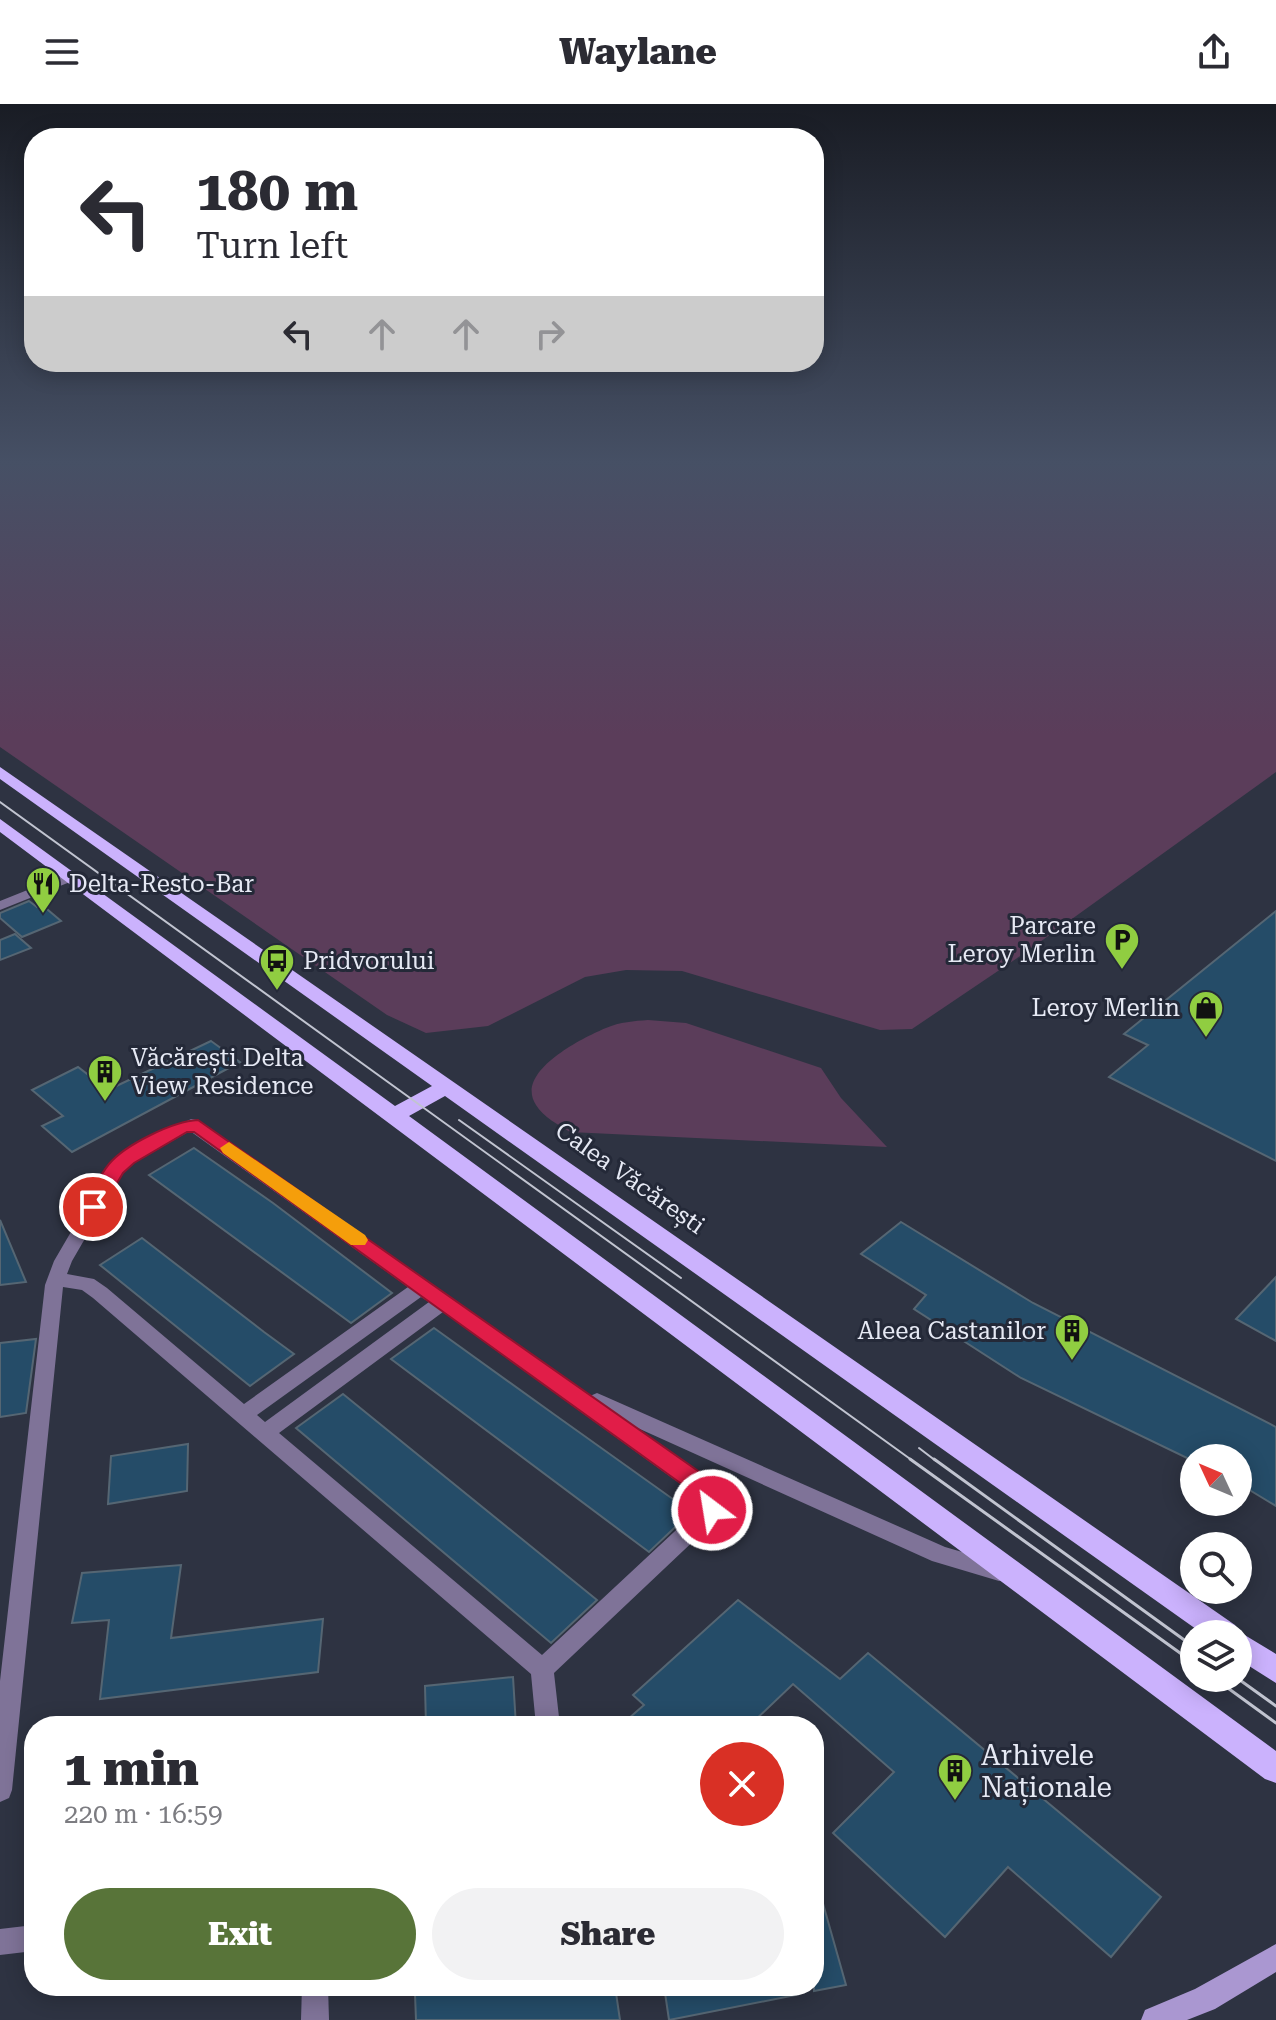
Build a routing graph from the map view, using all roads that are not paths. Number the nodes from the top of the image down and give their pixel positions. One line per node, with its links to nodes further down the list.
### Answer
1 (0, 772): 5 (main road, Calea Văcărești)
2 (0, 824): 3 (main road)
3 (70, 877): 4 (street); 6 (main road)
4 (0, 906)
5 (447, 1086): 6 (main road); 14 (main road, Calea Văcărești)
6 (391, 1117): 13 (main road)
7 (56, 1279): 8 (street); 11 (street); 20 (street)
8 (423, 1286): 9 (street); 11 (street)
9 (444, 1301): 10 (street); 12 (street)
10 (563, 1386): 13 (street); 16 (street)
11 (243, 1415): 12 (street)
12 (264, 1433): 16 (street)
13 (1017, 1577): 19 (main road)
14 (1205, 1620)
15 (1252, 1653): 17 (main road)
16 (542, 1669): 18 (street)
17 (1276, 1670)
18 (547, 1716)
19 (1273, 1767)
20 (0, 1790)
21 (24, 1939): 22 (street)
22 (0, 1942)
23 (1276, 1957): 26 (street)
24 (315, 1996): 25 (street)
25 (315, 2020)
26 (1155, 2020)

